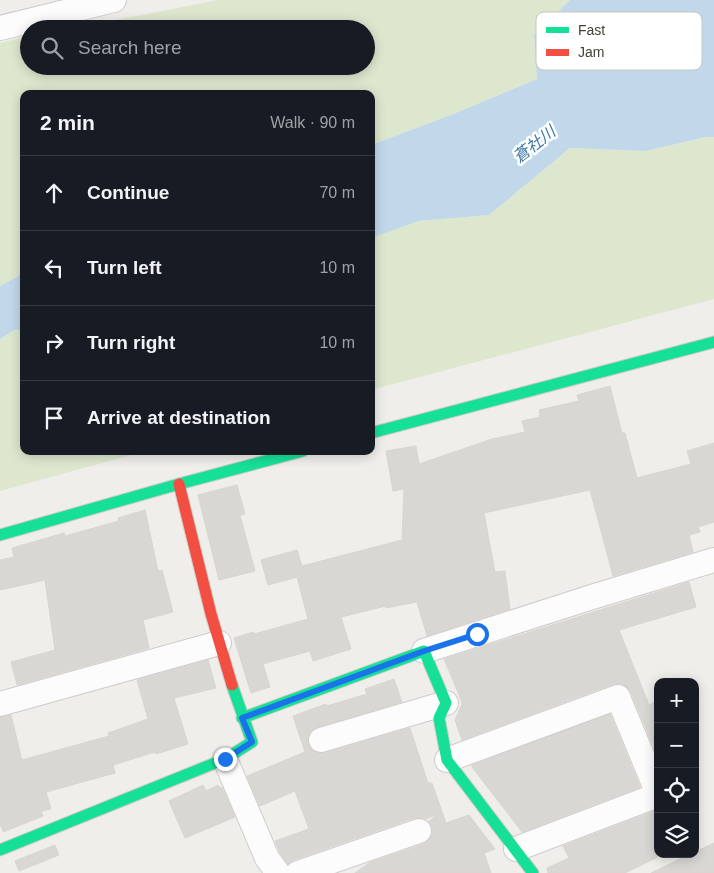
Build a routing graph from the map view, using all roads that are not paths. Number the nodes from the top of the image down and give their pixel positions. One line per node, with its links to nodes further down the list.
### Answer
1 (114, 0): 2 (street)
2 (33, 20)
3 (20, 23): 4 (street)
4 (0, 28)
5 (714, 342): 6 (street)
6 (375, 432)
7 (288, 455): 8 (street)
8 (179, 484): 9 (street); 11 (street)
9 (0, 535)
10 (714, 560): 12 (street)
11 (219, 643): 14 (street); 15 (street)
12 (424, 651): 13 (street); 15 (street)
13 (446, 703): 16 (street); 18 (street)
14 (0, 704)
15 (242, 718): 17 (street)
16 (320, 740)
17 (225, 759): 23 (street); 24 (street)
18 (447, 760): 19 (street); 22 (street)
19 (654, 784)
20 (654, 796): 22 (street)
21 (419, 831): 25 (street)
22 (516, 849): 26 (street)
23 (0, 850)
24 (278, 873)
25 (298, 873)
26 (533, 873)

